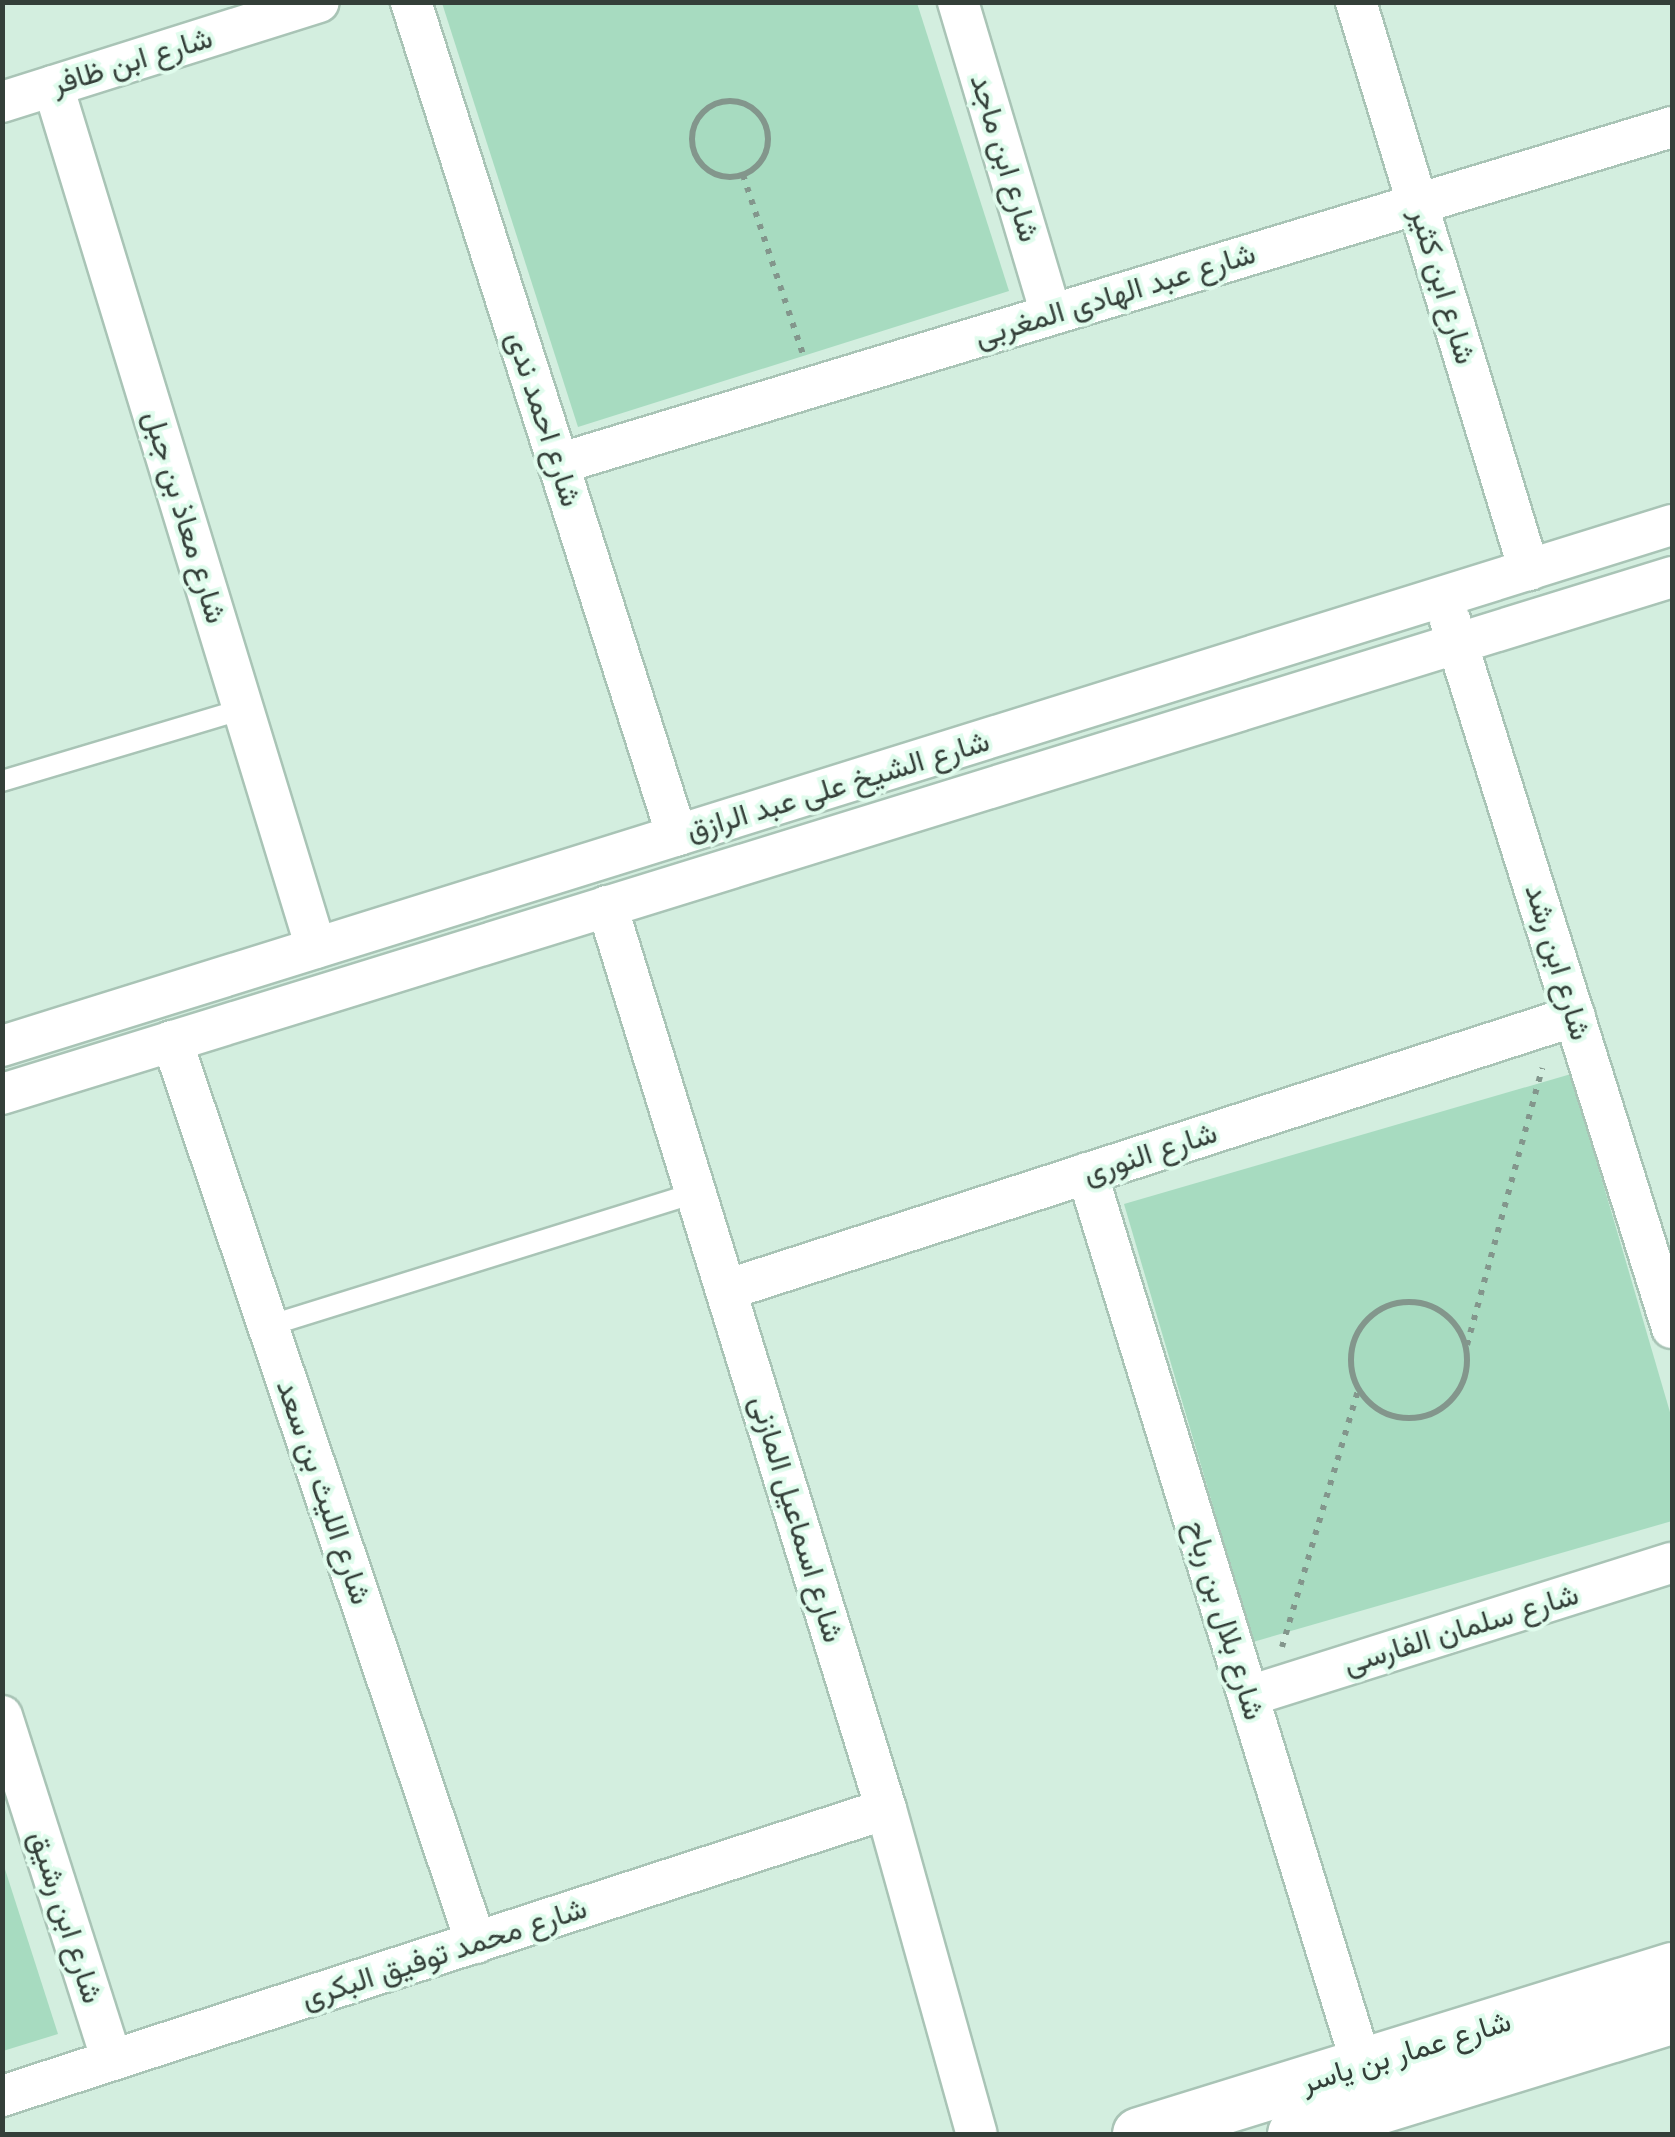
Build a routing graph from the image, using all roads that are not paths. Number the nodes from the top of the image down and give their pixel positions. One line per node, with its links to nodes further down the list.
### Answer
1 (319, 2): 5 (street, شارع ابن ظافر)
2 (411, 2): 10 (street, شارع احمد ندى)
3 (958, 2): 9 (street, شارع ابن ماجد)
4 (1356, 2): 8 (street, شارع ابن كثير)
5 (53, 86): 6 (street, شارع ابن ظافر); 16 (street, شارع معاذ بن جبل)
6 (2, 102)
7 (1672, 127): 8 (street, شارع عبد الهادى المغربى)
8 (1418, 204): 9 (street, شارع عبد الهادى المغربى); 12 (street, شارع ابن كثير)
9 (1052, 314): 10 (street, شارع عبد الهادى المغربى)
10 (558, 464): 18 (street, شارع احمد ندى)
11 (1672, 526): 12 (street, شارع الشيخ على عبد الرازق)
12 (1529, 570): 14 (street, شارع الشيخ على عبد الرازق)
13 (1672, 577): 15 (street, شارع الشيخ على عبد الرازق)
14 (1443, 597): 15 (street, شارع ابن رشد); 18 (street, شارع الشيخ على عبد الرازق)
15 (1458, 643): 19 (street, شارع الشيخ على عبد الرازق); 21 (street, شارع ابن رشد)
16 (243, 708): 17 (lane); 20 (street, شارع معاذ بن جبل)
17 (2, 781)
18 (677, 836): 20 (street, شارع الشيخ على عبد الرازق)
19 (607, 906): 22 (street, شارع الشيخ على عبد الرازق); 26 (street, شارع اسماعيل المازنى)
20 (316, 948): 23 (street, شارع الشيخ على عبد الرازق)
21 (1564, 1019): 25 (street, شارع النورى); 29 (street, شارع ابن رشد)
22 (172, 1041): 24 (street, شارع الشيخ على عبد الرازق); 28 (street, شارع الليث بن سعد)
23 (2, 1046)
24 (2, 1094)
25 (1087, 1173): 27 (street, شارع النورى); 31 (street, شارع بلال بن رباح)
26 (696, 1193): 27 (street, شارع اسماعيل المازنى); 28 (lane)
27 (726, 1290): 33 (street, شارع اسماعيل المازنى)
28 (268, 1326): 34 (street, شارع الليث بن سعد)
29 (1672, 1328)
30 (1672, 1563): 31 (street, شارع سلمان الفارسى)
31 (1259, 1692): 38 (street, شارع بلال بن رباح)
32 (2, 1716): 37 (street, شارع ابن رشيق)
33 (886, 1810): 34 (street, شارع محمد توفيق البكرى); 40 (street, شارع اسماعيل المازنى)
34 (476, 1943): 37 (street, شارع محمد توفيق البكرى)
35 (1672, 1969): 38 (street, شارع عمار بن ياسر)
36 (1672, 2018): 42 (street, شارع عمار بن ياسر)
37 (112, 2060): 39 (street, شارع محمد توفيق البكرى)
38 (1362, 2066): 41 (street, شارع عمار بن ياسر)
39 (2, 2096)
40 (977, 2134)
41 (1138, 2134)
42 (1294, 2134)

